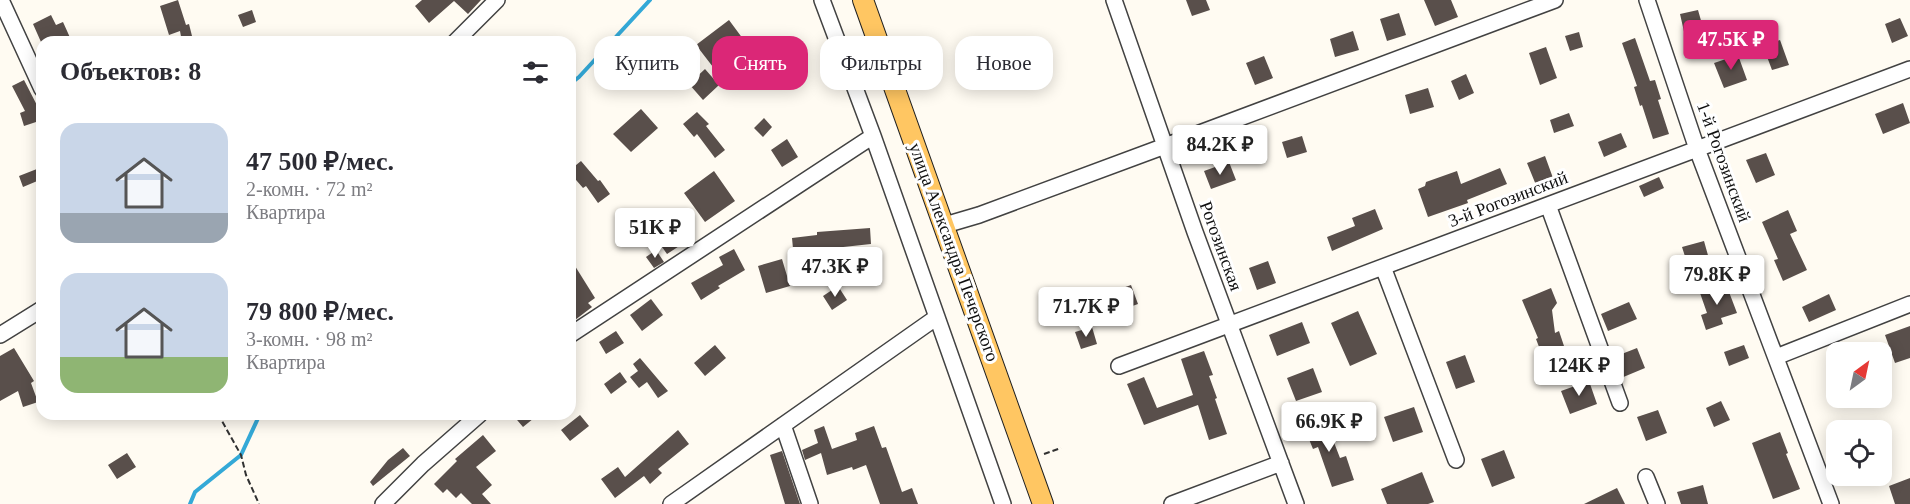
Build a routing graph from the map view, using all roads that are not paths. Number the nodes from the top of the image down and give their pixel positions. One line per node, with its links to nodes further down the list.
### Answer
1 (1, 0): 10 (street)
2 (497, 0): 8 (street)
3 (822, 0): 11 (street)
4 (863, 0): 15 (main road, улица Александра Печерского)
5 (1113, 0): 12 (street, Рогозинская)
6 (1555, 0): 12 (street)
7 (1647, 0): 13 (street, 1-й Рогозинский)
8 (461, 36)
9 (1910, 69): 13 (street, 3-й Рогозинский)
10 (36, 76)
11 (873, 136): 19 (street); 21 (street)
12 (1165, 146): 15 (street); 20 (street, Рогозинская)
13 (1697, 149): 14 (street, 3-й Рогозинский); 23 (street, 1-й Рогозинский)
14 (1548, 205): 16 (street, 3-й Рогозинский); 25 (street)
15 (945, 225): 35 (main road, улица Александра Печерского)
16 (1383, 267): 20 (street, 3-й Рогозинский); 28 (street)
17 (1910, 304): 23 (street)
18 (36, 313): 22 (street)
19 (937, 317): 27 (street); 34 (street)
20 (1230, 325): 24 (street, 3-й Рогозинский); 29 (street, Рогозинская)
21 (576, 331)
22 (0, 335)
23 (1776, 357): 39 (street, 1-й Рогозинский)
24 (1119, 366)
25 (1620, 403)
26 (473, 420): 31 (street)
27 (783, 425): 32 (street); 33 (street)
28 (1456, 460)
29 (1281, 463): 36 (street); 37 (street, Рогозинская)
30 (1647, 477): 38 (street)
31 (383, 504)
32 (670, 504)
33 (810, 504)
34 (1003, 504)
35 (1043, 504)
36 (1172, 504)
37 (1296, 504)
38 (1657, 504)
39 (1831, 504)

